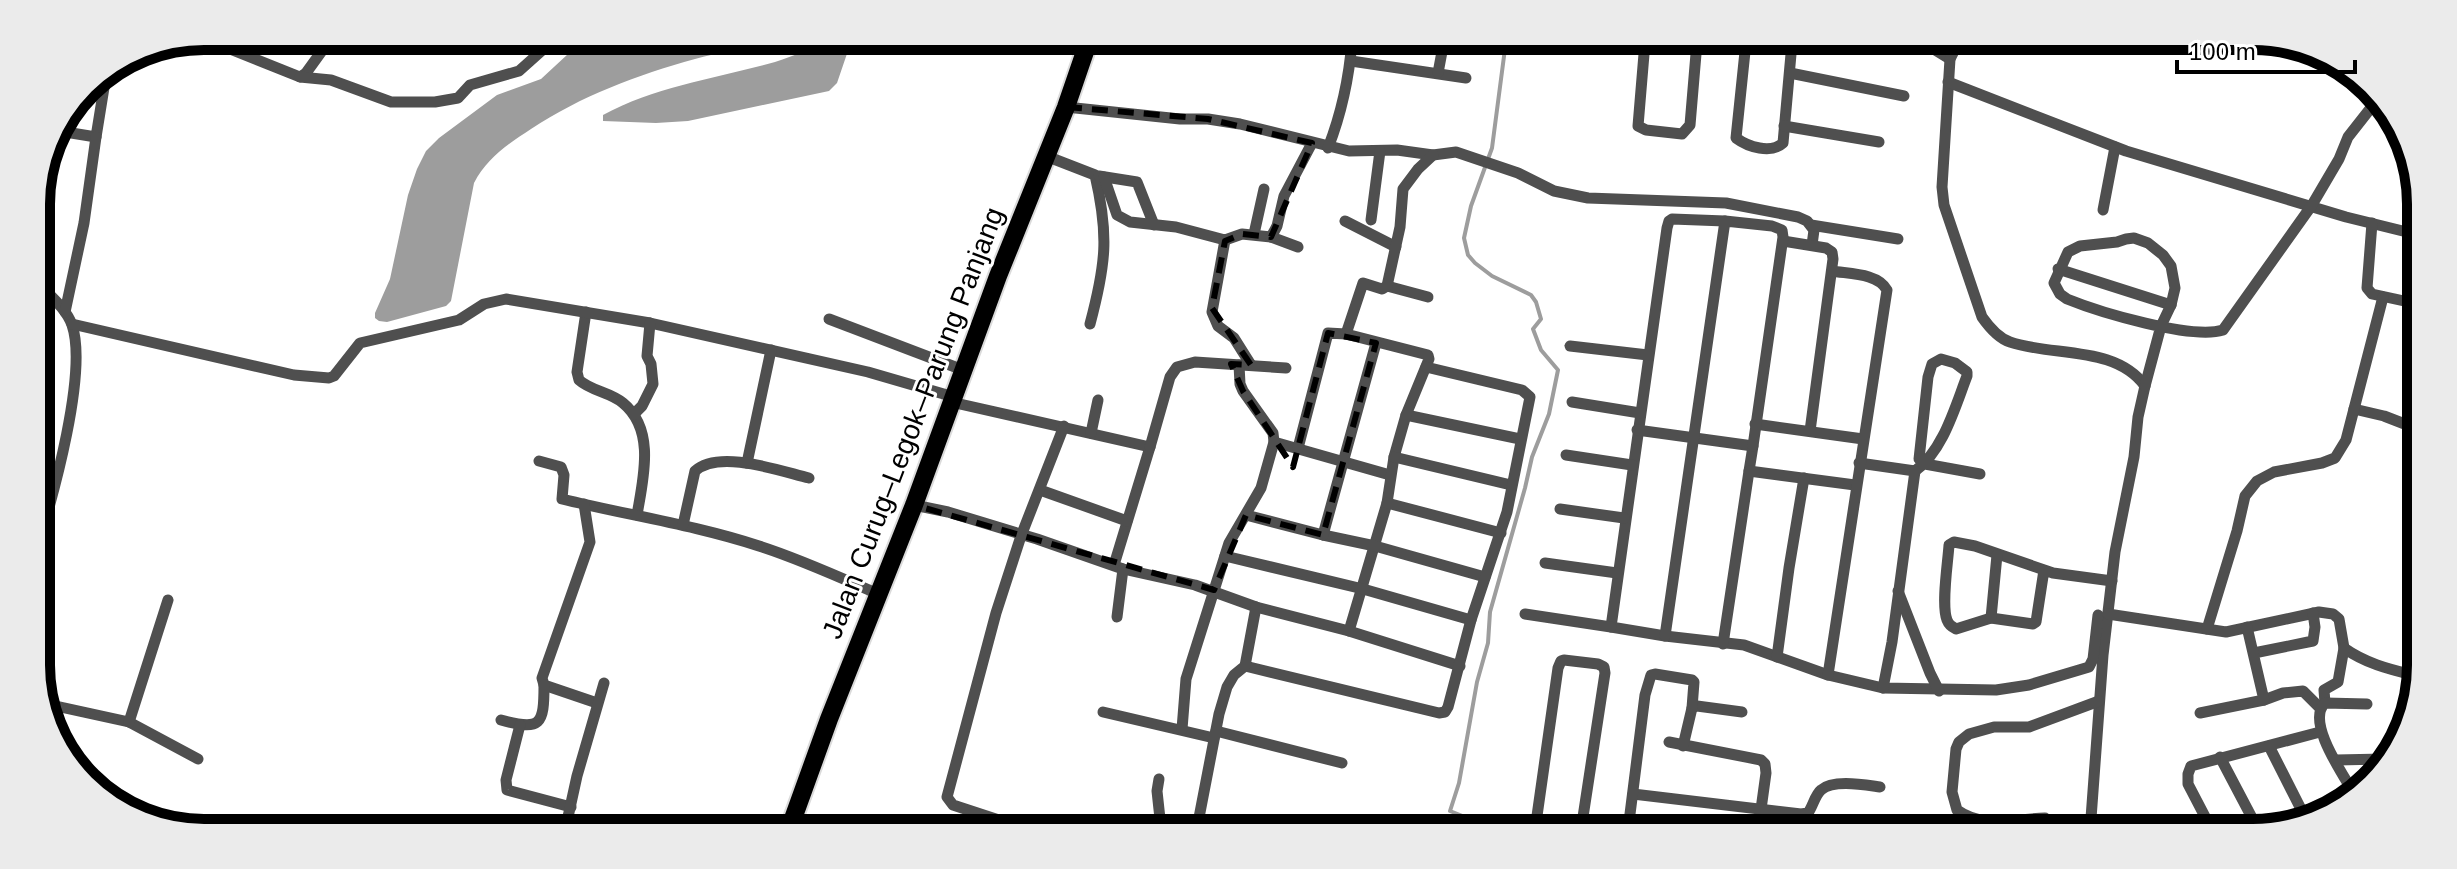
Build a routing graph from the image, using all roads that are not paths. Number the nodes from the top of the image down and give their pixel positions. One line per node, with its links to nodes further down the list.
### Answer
1 (232, 50): 17 (street)
2 (323, 50): 17 (street)
3 (542, 50): 17 (street)
4 (1086, 50): 23 (main road, Jalan Curug–Legok–Parung Panjang)
5 (1352, 50): 14 (street)
6 (1442, 50): 15 (street)
7 (1644, 50): 8 (street)
8 (1696, 50)
9 (1745, 50): 24 (street)
10 (1792, 50): 16 (street)
11 (1935, 50): 13 (street)
12 (1954, 50): 13 (street)
13 (1950, 59): 19 (street)
14 (1351, 61): 15 (street); 30 (street)
15 (1438, 73): 18 (street)
16 (1790, 73): 21 (street); 24 (street)
17 (300, 77)
18 (1466, 78)
19 (1948, 82): 29 (street); 77 (street)
20 (104, 86): 26 (street)
21 (1904, 96)
22 (2371, 106): 36 (street)
23 (1066, 107): 28 (street); 33 (main road, Jalan Curug–Legok–Parung Panjang)
24 (1784, 126): 27 (street)
25 (68, 132): 26 (street)
26 (96, 137): 61 (street)
27 (1879, 142)
28 (1312, 143): 30 (street); 46 (street)
29 (2115, 147): 36 (street); 37 (street)
30 (1328, 148): 31 (street)
31 (1380, 151): 32 (street); 38 (street)
32 (1433, 155): 43 (street); 52 (street)
33 (1046, 156): 34 (street); 76 (main road, Jalan Curug–Legok–Parung Panjang)
34 (1099, 176): 42 (street); 42 (street); 66 (street)
35 (1264, 189): 45 (street)
36 (2312, 205): 41 (street); 67 (street)
37 (2103, 210)
38 (1371, 220)
39 (1345, 221): 52 (street)
40 (1725, 221): 49 (street); 72 (street); 91 (street)
41 (2372, 223): 44 (street); 58 (street)
42 (1154, 225): 48 (street)
43 (1811, 225): 47 (street); 50 (street)
44 (2407, 232)
45 (1254, 234): 46 (street); 48 (street)
46 (1271, 237): 51 (street)
47 (1898, 239)
48 (1225, 240): 73 (street)
49 (1783, 241): 50 (street); 85 (street)
50 (1812, 245): 54 (street)
51 (1298, 247)
52 (1396, 247): 55 (street)
53 (2058, 269): 60 (street); 60 (street); 67 (street)
54 (1832, 271): 89 (street); 93 (street)
55 (1387, 286): 57 (street); 68 (street)
56 (50, 296): 61 (street)
57 (1428, 297)
58 (2383, 297): 59 (street); 81 (street)
59 (2407, 302)
60 (2171, 305): 67 (street)
61 (65, 312): 65 (street)
62 (586, 312): 64 (street); 65 (street); 83 (street)
63 (829, 319): 76 (street)
64 (650, 323): 71 (street); 83 (street)
65 (72, 324): 114 (street)
66 (1090, 324)
67 (2161, 326): 77 (street)
68 (1346, 334): 69 (street); 97 (street)
69 (1376, 343): 74 (street); 101 (street)
70 (1570, 346): 72 (street)
71 (771, 350): 78 (street); 102 (street)
72 (1648, 355): 82 (street)
73 (1245, 365): 75 (street); 94 (street); 96 (street)
74 (1426, 367): 84 (street); 92 (street)
75 (1286, 368)
76 (963, 370): 78 (main road, Jalan Curug–Legok–Parung Panjang)
77 (2145, 386): 135 (street)
78 (952, 399): 87 (street); 117 (main road, Jalan Curug–Legok–Parung Panjang)
79 (1098, 400): 90 (street)
80 (1572, 402): 82 (street)
81 (2354, 409): 86 (street); 150 (street)
82 (1640, 413): 88 (street)
83 (634, 414): 119 (street)
84 (1406, 415): 92 (street); 99 (street)
85 (1755, 424): 89 (street); 95 (street)
86 (2407, 425)
87 (1064, 426): 90 (street); 113 (street)
88 (1637, 430): 91 (street); 104 (street)
89 (1810, 431): 93 (street)
90 (1091, 433): 96 (street)
91 (1694, 438): 95 (street); 152 (street)
92 (1520, 439): 111 (street)
93 (1863, 439): 103 (street)
94 (1274, 442): 97 (street); 120 (street)
95 (1753, 446): 106 (street)
96 (1150, 447): 122 (street)
97 (1298, 448): 101 (street)
98 (1566, 455): 104 (street)
99 (1394, 457): 108 (street); 111 (street)
100 (539, 461): 116 (street)
101 (1343, 461): 108 (street); 125 (street)
102 (747, 463): 109 (street); 123 (street)
103 (1859, 463): 105 (street); 112 (street)
104 (1632, 465): 121 (street)
105 (1920, 467): 105 (street); 107 (street); 138 (street)
106 (1749, 471): 110 (street); 153 (street)
107 (1980, 474)
108 (1390, 475): 115 (street)
109 (809, 478)
110 (1804, 478): 112 (street); 156 (street)
111 (1511, 485): 124 (street)
112 (1855, 485): 160 (street)
113 (1040, 490): 122 (street); 126 (street)
114 (50, 496)
115 (1387, 503): 124 (street); 127 (street)
116 (584, 504): 119 (street); 162 (street)
117 (914, 505): 126 (street); 139 (main road, Jalan Curug–Legok–Parung Panjang)
118 (1560, 509): 121 (street)
119 (637, 515): 123 (street)
120 (1246, 515): 125 (street); 129 (street)
121 (1624, 518): 133 (street)
122 (1127, 521): 131 (street)
123 (683, 525): 139 (street)
124 (1501, 533): 134 (street)
125 (1323, 535): 127 (street)
126 (1021, 536): 131 (street); 199 (street)
127 (1375, 546): 134 (street); 136 (street)
128 (1997, 555): 132 (street); 146 (street); 146 (street)
129 (1225, 556): 136 (street); 137 (street)
130 (1545, 563): 133 (street)
131 (1118, 567): 137 (street); 145 (street)
132 (2044, 570): 135 (street); 146 (street)
133 (1617, 573): 148 (street)
134 (1485, 577): 147 (street)
135 (2112, 581): 144 (street)
136 (1363, 589): 147 (street); 151 (street)
137 (1214, 590): 141 (street); 178 (street)
138 (1898, 591): 163 (street); 164 (street)
139 (878, 594): 198 (main road, Jalan Curug–Legok–Parung Panjang)
140 (168, 600): 176 (street)
141 (1256, 607): 151 (street); 157 (street)
142 (2313, 613): 149 (street); 154 (street); 155 (street)
143 (1525, 614): 148 (street)
144 (2103, 614): 150 (street); 164 (street); 166 (street)
145 (1117, 617)
146 (1991, 618)
147 (1471, 620): 158 (street)
148 (1611, 627): 152 (street)
149 (2247, 627): 150 (street); 155 (street)
150 (2207, 629)
151 (1349, 631): 158 (street)
152 (1665, 636): 153 (street)
153 (1723, 644): 156 (street)
154 (2344, 648): 159 (street); 170 (street)
155 (2254, 653): 165 (street)
156 (1777, 657): 160 (street)
157 (1245, 666): 158 (street); 180 (street)
158 (1460, 666)
159 (2407, 673)
160 (1828, 675): 163 (street)
161 (604, 683): 167 (street)
162 (544, 685): 167 (street); 177 (street)
163 (1883, 688): 164 (street)
164 (1939, 691)
165 (2264, 700): 170 (street); 174 (street)
166 (2099, 701): 206 (street); 208 (street)
167 (597, 703): 193 (street)
168 (2367, 704): 170 (street)
169 (56, 706): 176 (street)
170 (2322, 706): 179 (street)
171 (1692, 708): 173 (street); 182 (street); 192 (street)
172 (1103, 712): 178 (street)
173 (1742, 712)
174 (2200, 713)
175 (501, 720): 177 (street)
176 (129, 722): 185 (street)
177 (520, 725): 193 (street)
178 (1182, 729): 180 (street)
179 (2320, 732): 183 (street); 187 (street)
180 (1215, 735): 188 (street); 201 (street)
181 (1669, 742): 182 (street)
182 (1683, 746): 194 (street)
183 (2269, 746): 184 (street); 195 (street)
184 (2220, 757): 209 (street); 210 (street)
185 (198, 759)
186 (2375, 759): 187 (street)
187 (2336, 760): 190 (street)
188 (1342, 763)
189 (1159, 779): 200 (street)
190 (2350, 785)
191 (1880, 787): 194 (street)
192 (1633, 794): 194 (street); 204 (street)
193 (571, 807): 197 (street)
194 (1763, 809): 205 (street)
195 (2302, 811)
196 (2045, 818): 207 (street)
197 (568, 819)
198 (793, 819)
199 (996, 819)
200 (1160, 819)
201 (1199, 819)
202 (1537, 819): 203 (street)
203 (1583, 819)
204 (1630, 819)
205 (1761, 819)
206 (1975, 819)
207 (2031, 819)
208 (2091, 819)
209 (2206, 819)
210 (2253, 819)

